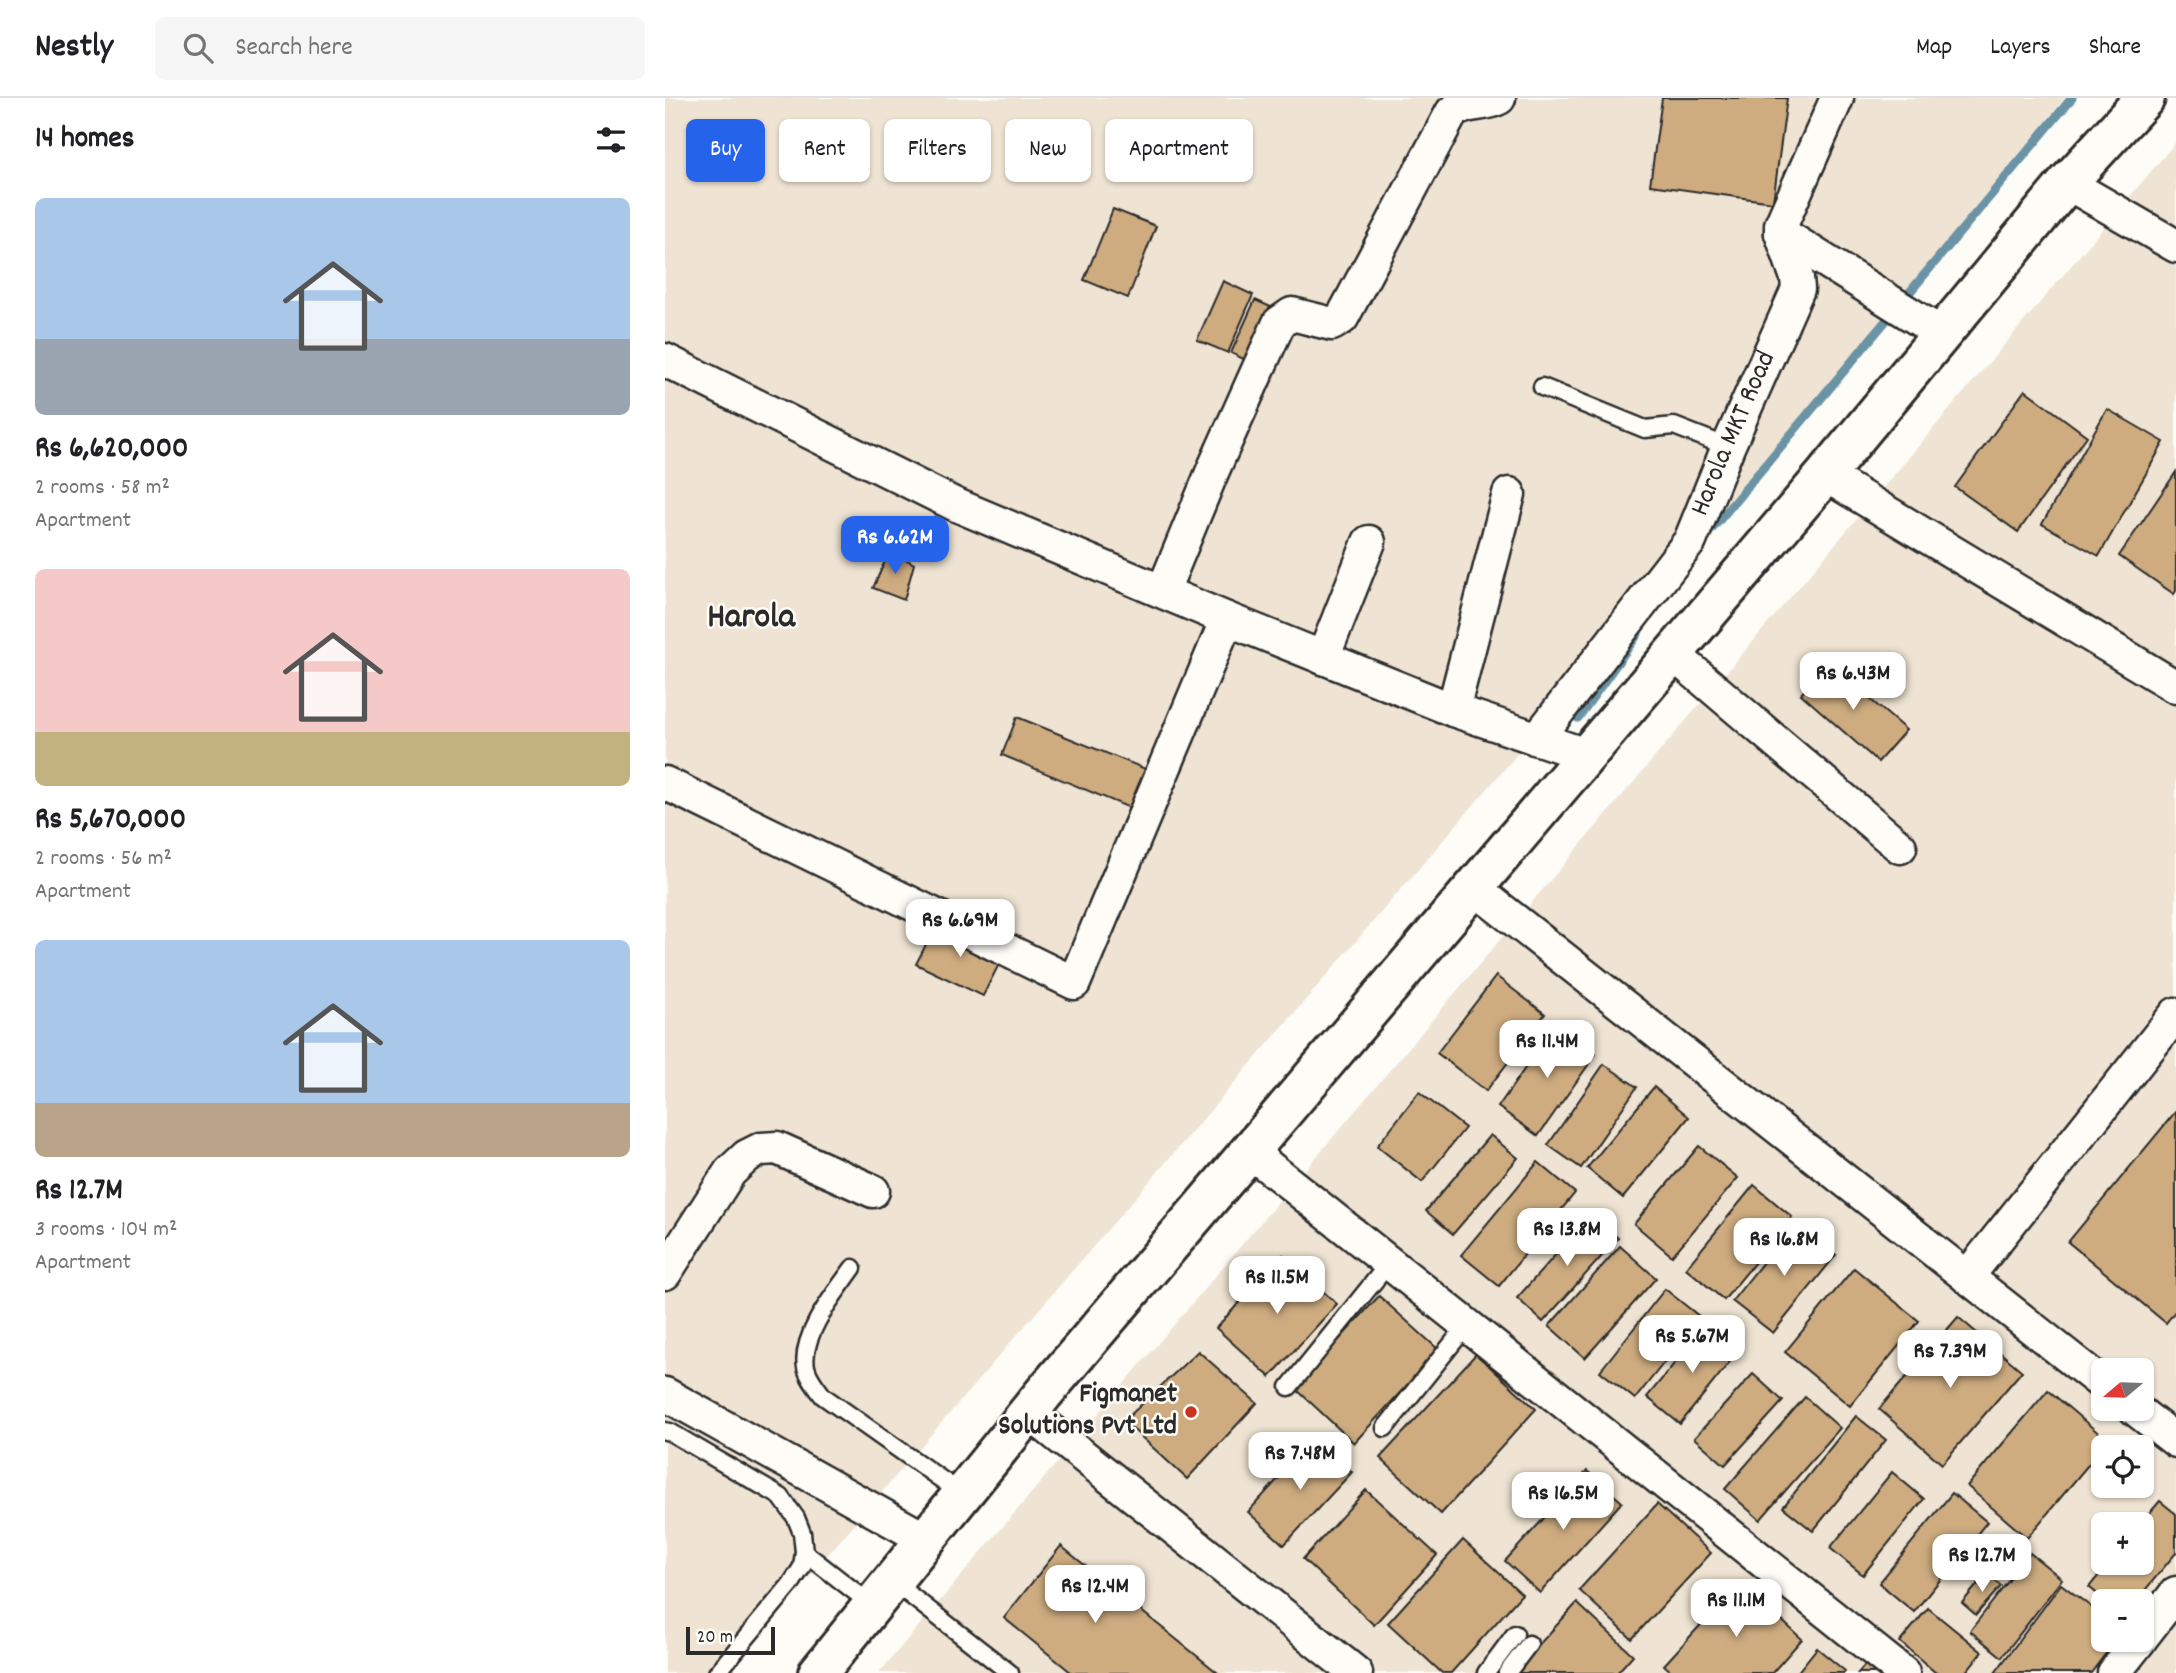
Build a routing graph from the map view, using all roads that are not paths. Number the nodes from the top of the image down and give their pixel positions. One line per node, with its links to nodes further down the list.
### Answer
1 (1499, 98): 14 (street)
2 (1837, 98): 5 (street)
3 (2145, 98): 4 (street)
4 (2067, 183): 6 (street); 7 (street)
5 (1781, 233): 7 (street); 10 (street, Harola MKT Road)
6 (2176, 246)
7 (1933, 329): 11 (street)
8 (665, 360): 14 (street)
9 (1542, 387): 10 (lane)
10 (1728, 447): 20 (street, Harola MKT Road)
11 (1825, 475): 16 (street); 18 (street)
12 (1509, 494): 19 (street)
13 (1369, 542): 17 (street)
14 (1163, 592): 15 (street)
15 (1227, 619): 17 (street); 22 (street)
16 (1673, 654): 21 (street); 23 (street)
17 (1323, 658): 19 (street)
18 (2176, 687)
19 (1453, 710): 20 (street)
20 (1537, 739): 21 (street)
21 (1586, 755): 24 (street)
22 (665, 783)
23 (1900, 847)
24 (1474, 888): 26 (street); 31 (street)
25 (2176, 1014): 31 (street)
26 (1249, 1151): 28 (street); 36 (street)
27 (873, 1191): 30 (street)
28 (1389, 1263): 32 (street); 34 (lane)
29 (853, 1268): 41 (lane)
30 (665, 1273)
31 (1967, 1277): 33 (street)
32 (1467, 1325): 38 (lane); 56 (street)
33 (2091, 1375)
34 (1289, 1387)
35 (665, 1394): 42 (street)
36 (1028, 1412): 41 (street); 53 (street)
37 (2150, 1421): 40 (street)
38 (1385, 1428)
39 (665, 1431): 43 (lane)
40 (2176, 1441)
41 (962, 1494): 42 (street)
42 (925, 1539): 44 (street)
43 (804, 1552): 44 (lane); 51 (lane)
44 (882, 1593): 50 (street); 52 (lane)
45 (2176, 1593): 46 (street)
46 (2154, 1621)
47 (1514, 1634): 54 (lane)
48 (1529, 1644): 55 (lane)
49 (2130, 1652): 57 (street)
50 (820, 1672)
51 (717, 1673)
52 (1010, 1673)
53 (1356, 1673)
54 (1486, 1673)
55 (1507, 1673)
56 (1903, 1673)
57 (2114, 1673)

